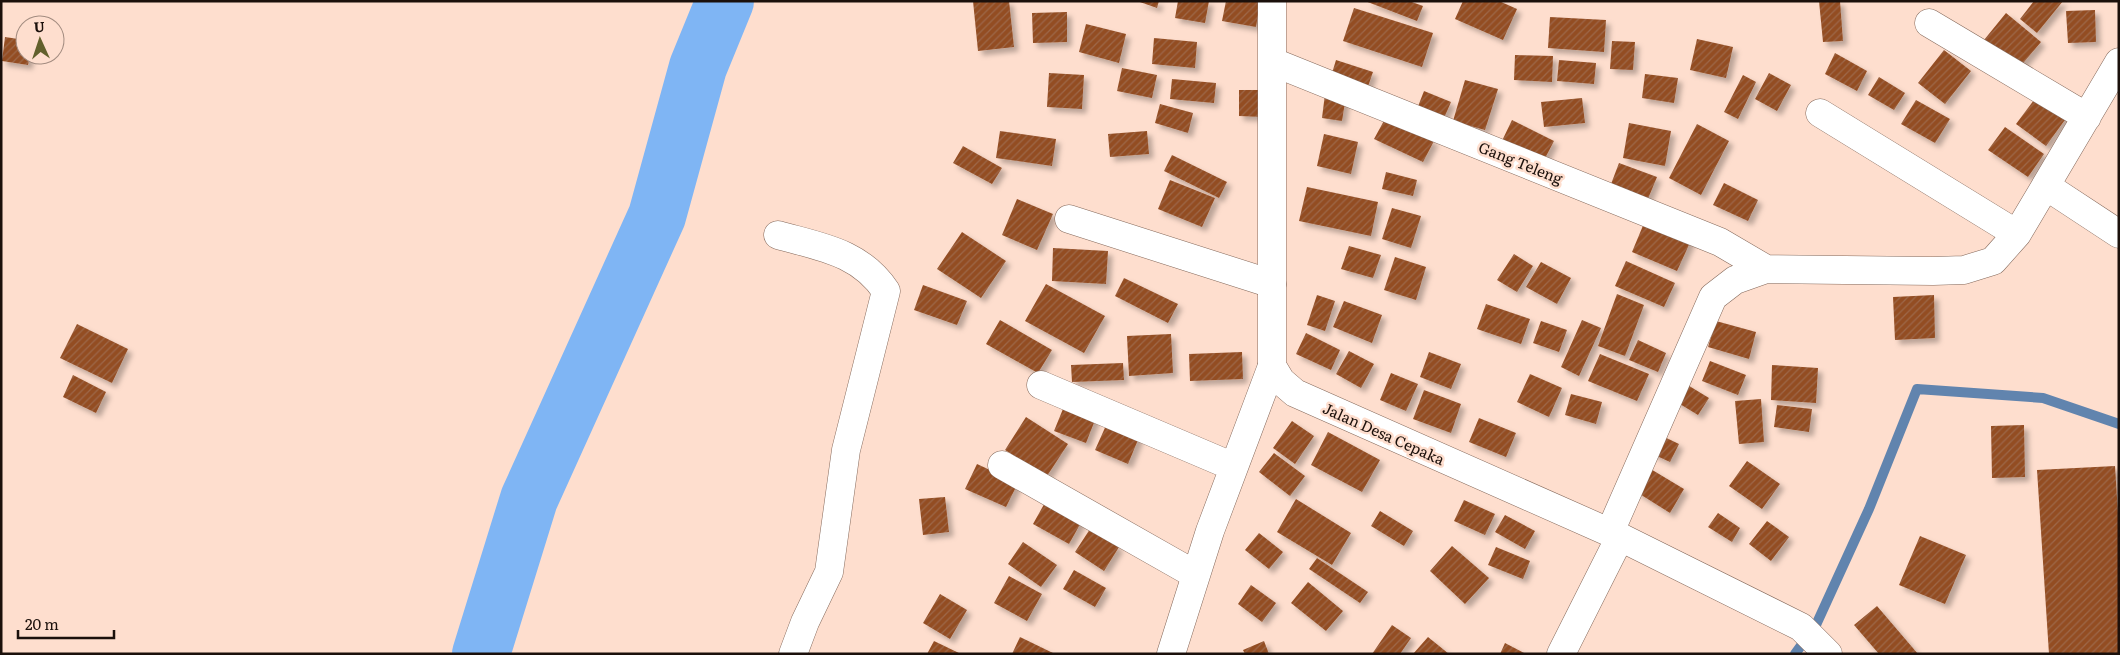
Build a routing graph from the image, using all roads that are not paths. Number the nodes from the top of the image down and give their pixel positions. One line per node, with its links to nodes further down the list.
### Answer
1 (1272, 1): 3 (street)
2 (1929, 23): 6 (street)
3 (1272, 62): 12 (street, Gang Teleng); 13 (street)
4 (2119, 62): 6 (street)
5 (1820, 113): 9 (street)
6 (2087, 117): 7 (street)
7 (2046, 186): 9 (street); 10 (street)
8 (1069, 219): 13 (street)
9 (2017, 234): 12 (street)
10 (2119, 234)
11 (778, 235): 20 (street)
12 (1766, 269): 18 (street)
13 (1272, 284): 14 (street)
14 (1272, 366): 17 (street); 18 (street, Jalan Desa Cepaka)
15 (1041, 385): 17 (street)
16 (1002, 465): 19 (street)
17 (1234, 467): 19 (street)
18 (1615, 535): 22 (street); 23 (street, Jalan Desa Cepaka)
19 (1196, 575): 21 (street)
20 (793, 654)
21 (1171, 654)
22 (1561, 654)
23 (1828, 654)

